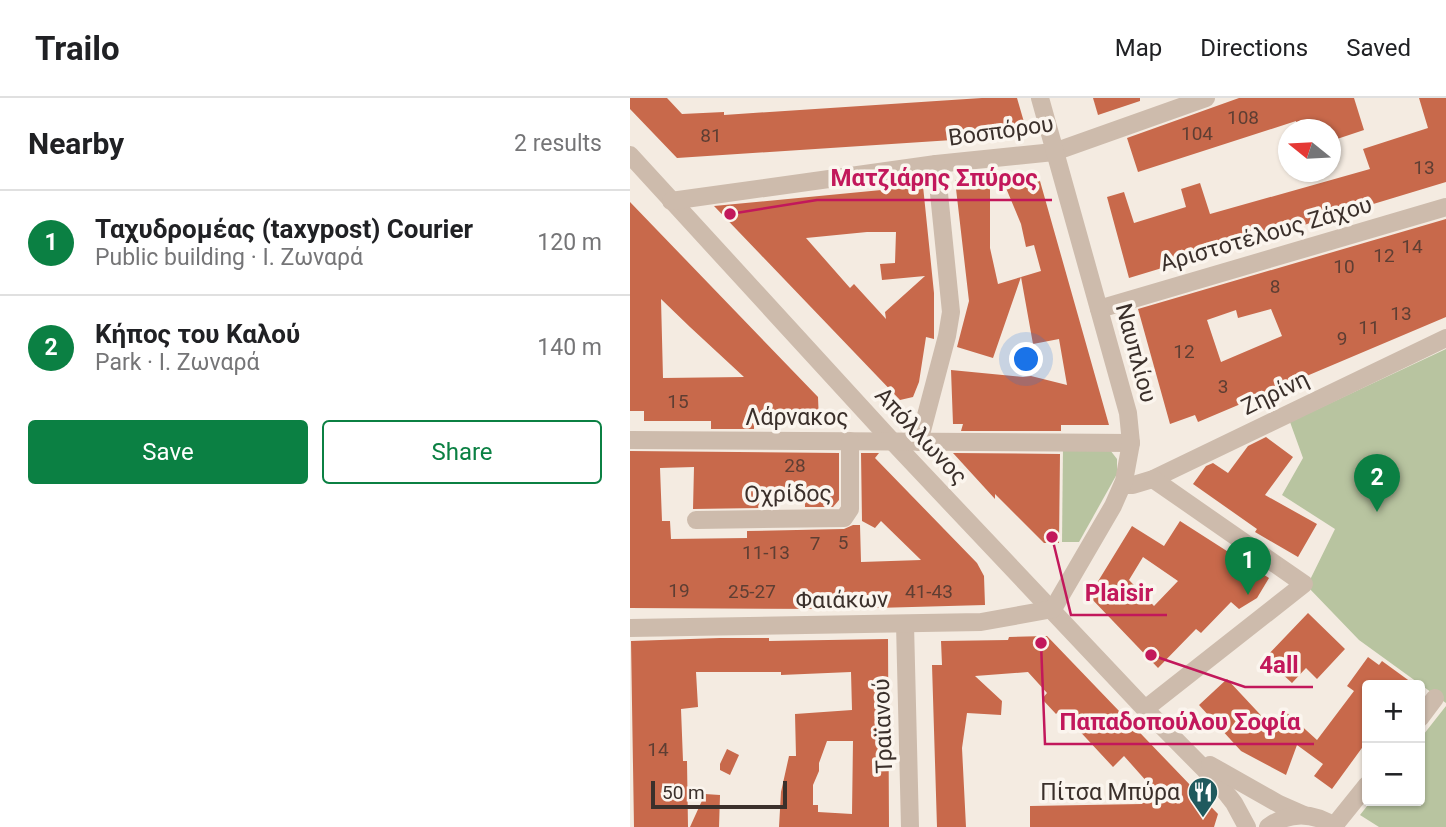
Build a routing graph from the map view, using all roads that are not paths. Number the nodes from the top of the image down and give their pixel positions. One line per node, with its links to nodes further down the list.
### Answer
1 (1040, 98): 3 (street, Ναυπλίου)
2 (1206, 98): 3 (street, Βοσπόρου)
3 (1054, 152): 5 (street, Βοσπόρου); 8 (street, Ναυπλίου)
4 (630, 155): 6 (street, Απόλλωνος)
5 (936, 164): 6 (street, Βοσπόρου); 13 (street)
6 (671, 201): 12 (street, Απόλλωνος)
7 (1446, 207): 8 (street, Αριστοτέλους Ζάχου)
8 (1099, 309): 14 (street, Ναυπλίου)
9 (1446, 338): 15 (street, Ζηρίνη)
10 (630, 440): 11 (street, Λάρνακος)
11 (850, 441): 12 (street, Λάρνακος); 17 (street, Οχρίδος)
12 (892, 441): 13 (street, Λάρνακος); 18 (street, Απόλλωνος)
13 (919, 442): 14 (street, Λάρνακος)
14 (1131, 443): 16 (street, Ναυπλίου)
15 (1153, 479): 16 (street, Ζηρίνη); 22 (street)
16 (1123, 485): 18 (street, Ναυπλίου)
17 (696, 520)
18 (1053, 609): 19 (street, Φαιάκων); 22 (street, Απόλλωνος)
19 (905, 624): 20 (street, Φαιάκων); 28 (street, Τραϊανού)
20 (630, 628)
21 (1435, 698): 23 (street)
22 (1145, 709): 24 (street, Απόλλωνος)
23 (1425, 711)
24 (1181, 745): 26 (street, Απόλλωνος); 29 (street, Απόλλωνος)
25 (1362, 791): 27 (street)
26 (1304, 815): 27 (street, Απόλλωνος); 30 (street)
27 (1335, 826)
28 (911, 827)
29 (1248, 827)
30 (1268, 827)

